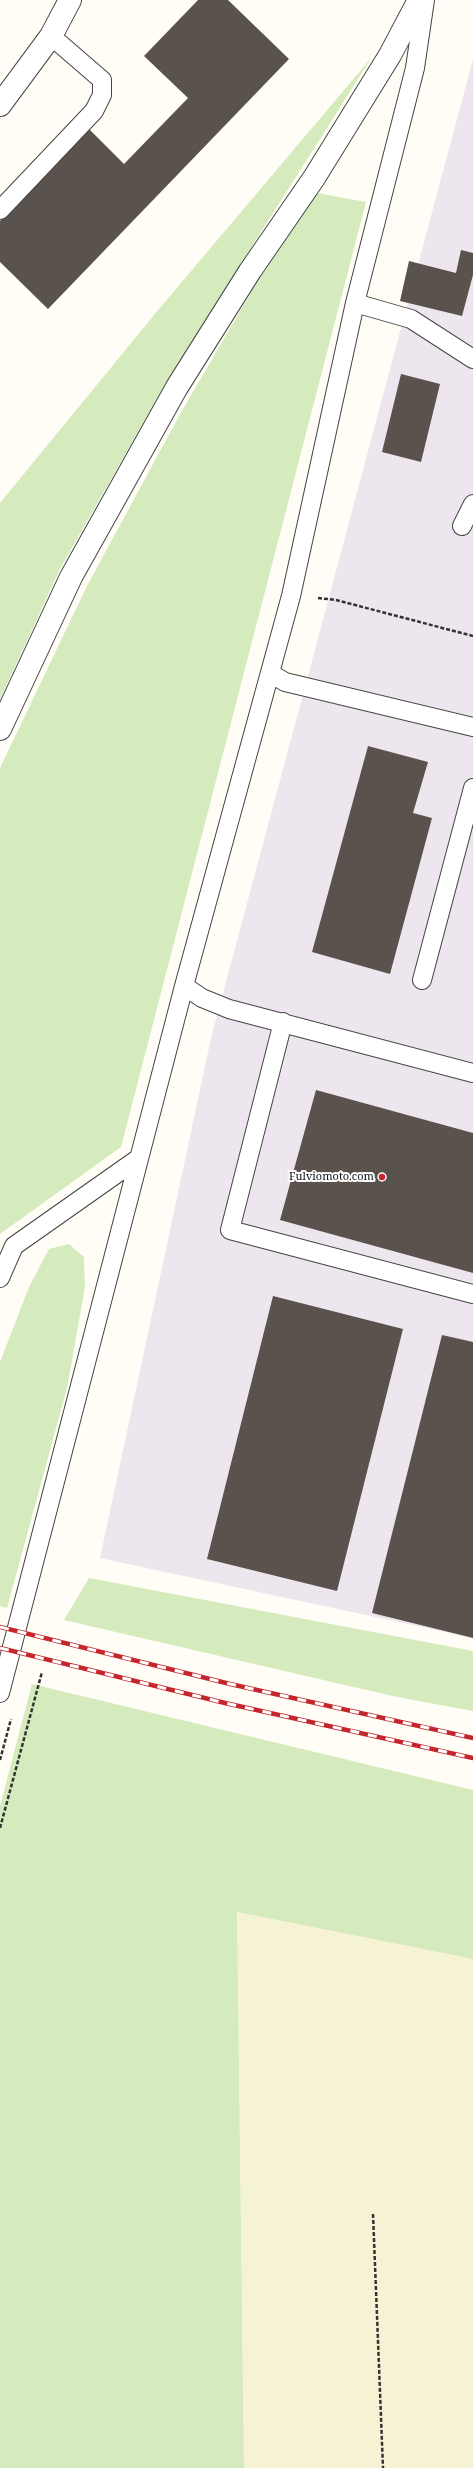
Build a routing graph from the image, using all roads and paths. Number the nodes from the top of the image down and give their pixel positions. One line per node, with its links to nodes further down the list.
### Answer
1 (70, 0): 4 (street)
2 (419, 0): 15 (street)
3 (425, 0): 7 (lane)
4 (51, 36): 5 (street); 6 (lane)
5 (0, 105)
6 (0, 210)
7 (355, 303): 8 (lane); 13 (lane)
8 (473, 359)
9 (473, 504): 10 (lane)
10 (462, 526)
11 (315, 598): 12 (path)
12 (473, 636)
13 (270, 673): 14 (lane); 18 (lane)
14 (473, 727)
15 (0, 729)
16 (473, 788): 17 (lane)
17 (422, 980)
18 (184, 986): 19 (lane); 21 (lane)
19 (283, 1022): 20 (lane); 23 (lane)
20 (473, 1073)
21 (139, 1158): 22 (lane); 25 (lane)
22 (0, 1278)
23 (473, 1294)
24 (42, 1672): 26 (path)
25 (0, 1693)
26 (0, 1828)
27 (373, 2214): 28 (path)
28 (383, 2468)

